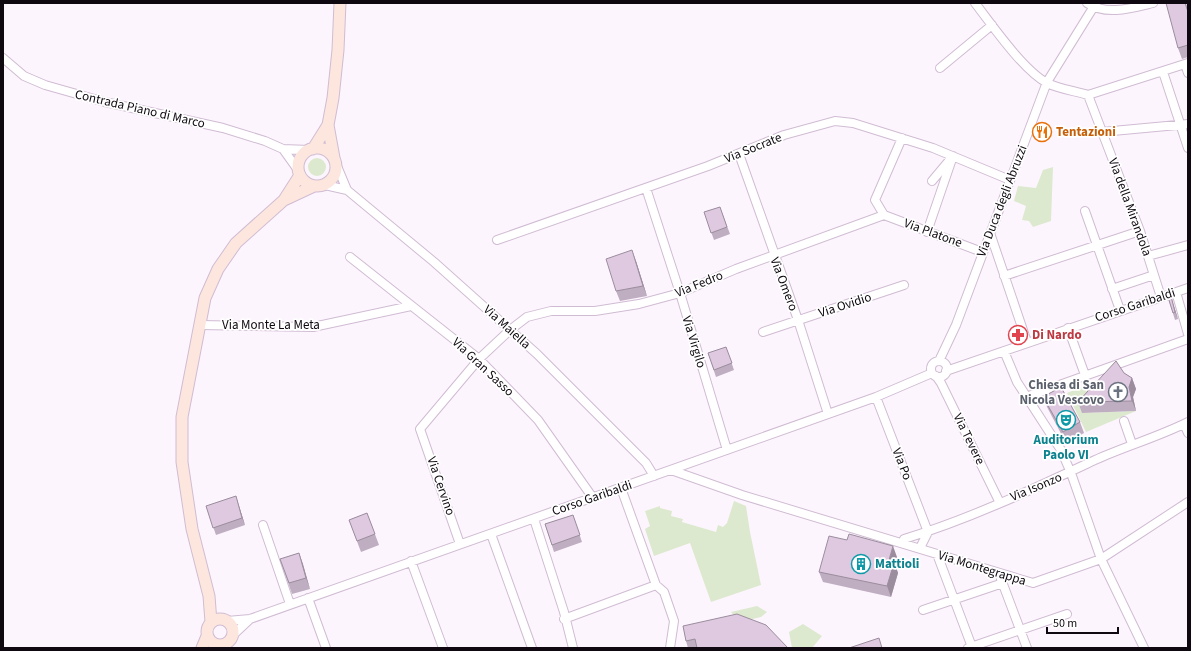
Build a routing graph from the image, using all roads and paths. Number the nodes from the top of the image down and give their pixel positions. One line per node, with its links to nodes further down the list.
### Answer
1 (340, 3): 13 (street)
2 (975, 3): 5 (street)
3 (1153, 3): 4 (street)
4 (1092, 4): 11 (street, Via Duca degli Abruzzi)
5 (992, 25): 8 (street); 11 (street)
6 (3, 58): 18 (street, Contrada Piano di Marco)
7 (1187, 64): 9 (street); 10 (street)
8 (940, 68)
9 (1163, 72): 12 (street); 14 (street)
10 (1188, 73)
11 (1046, 82): 12 (street); 24 (street, Via Duca degli Abruzzi)
12 (1088, 95): 15 (street, Via della Mirandola)
13 (328, 125): 19 (street); 22 (street)
14 (1185, 125): 15 (street); 17 (street)
15 (1102, 132): 32 (street, Via della Mirandola)
16 (902, 138): 20 (street, Via Socrate); 21 (street, Via Socrate); 31 (street)
17 (1188, 148)
18 (283, 149): 19 (street); 23 (street)
19 (311, 149): 22 (street); 23 (street)
20 (739, 154): 27 (street, Via Socrate); 39 (street, Via Omero)
21 (953, 156): 24 (street, Via Socrate); 25 (street); 33 (street)
22 (336, 162): 26 (street); 28 (street, Via Maiella)
23 (299, 173): 26 (street); 29 (street)
24 (1010, 180): 34 (street, Via Duca degli Abruzzi)
25 (932, 181)
26 (320, 186): 28 (street, Via Maiella); 29 (street)
27 (646, 188): 35 (street, Via Socrate); 48 (street, Via Virgilo)
28 (347, 190): 55 (street, Via Maiella)
29 (284, 200): 53 (street)
30 (1085, 212): 37 (street)
31 (884, 215): 33 (street, Via Platone); 39 (street, Via Fedro)
32 (1140, 231): 37 (street); 40 (street, Via della Mirandola)
33 (927, 232): 38 (street, Via Platone)
34 (990, 233): 38 (street, Via Duca degli Abruzzi); 43 (street)
35 (497, 240)
36 (1188, 245): 40 (street)
37 (1097, 246): 43 (street); 46 (street)
38 (982, 252): 62 (street, Via Duca degli Abruzzi)
39 (774, 256): 48 (street, Via Fedro); 52 (street, Via Omero)
40 (1148, 256): 42 (street, Via della Mirandola)
41 (350, 257): 50 (street, Via Gran Sasso)
42 (1154, 275): 46 (street); 49 (street, Via della Mirandola)
43 (1004, 276): 59 (street)
44 (904, 285): 52 (street, Via Ovidio)
45 (1188, 288): 47 (street, Corso Garibaldi)
46 (1112, 289): 51 (street)
47 (1176, 292): 49 (street, Corso Garibaldi); 57 (street)
48 (680, 293): 55 (street, Via Fedro); 74 (street, Via Virgilo)
49 (1161, 297): 51 (street, Corso Garibaldi)
50 (411, 306): 53 (street, Via Monte La Meta); 61 (street, Via Gran Sasso)
51 (1120, 310): 54 (street, Corso Garibaldi)
52 (798, 320): 56 (street, Via Ovidio); 68 (street, Via Omero)
53 (200, 325): 102 (street)
54 (1068, 328): 59 (street, Corso Garibaldi); 65 (street)
55 (510, 330): 61 (street, Via Fedro); 77 (street, Via Maiella)
56 (763, 332)
57 (1188, 334)
58 (1188, 339): 65 (street)
59 (1027, 342): 60 (street, Corso Garibaldi)
60 (1004, 350): 63 (street, Corso Garibaldi); 67 (street)
61 (479, 360): 71 (street, Via Fedro); 79 (street, Via Gran Sasso)
62 (939, 361): 63 (street); 64 (street)
63 (946, 371): 64 (street)
64 (934, 375): 66 (street, Corso Garibaldi); 81 (street, Via Tevere)
65 (1085, 376): 67 (street)
66 (876, 397): 68 (street, Corso Garibaldi); 84 (street, Via Po)
67 (1026, 397): 76 (street)
68 (828, 414): 74 (street, Corso Garibaldi)
69 (1124, 421): 73 (street)
70 (1186, 423): 72 (street); 73 (street, Via Isonzo)
71 (420, 429): 87 (street, Via Cervino)
72 (1188, 433)
73 (1132, 444): 76 (street, Via Isonzo)
74 (727, 450): 75 (street, Corso Garibaldi)
75 (671, 470): 77 (street, Corso Garibaldi); 86 (street, Via Montegrappa)
76 (1071, 473): 81 (street, Via Isonzo); 90 (street)
77 (654, 476): 78 (street, Corso Garibaldi)
78 (621, 488): 79 (street, Corso Garibaldi); 94 (street)
79 (593, 498): 82 (street, Corso Garibaldi)
80 (1188, 502): 90 (street, Via Montegrappa)
81 (1000, 503): 84 (street, Via Isonzo)
82 (534, 519): 85 (street, Corso Garibaldi); 101 (street)
83 (263, 525): 97 (street)
84 (928, 532): 86 (street, Via Isonzo); 88 (street)
85 (491, 534): 87 (street, Corso Garibaldi); 109 (street)
86 (903, 543): 88 (street, Via Montegrappa)
87 (460, 544): 91 (street, Corso Garibaldi)
88 (920, 548): 89 (street, Via Montegrappa)
89 (937, 554): 92 (street, Via Montegrappa); 96 (street)
90 (1101, 558): 92 (street, Via Montegrappa); 113 (street)
91 (411, 561): 95 (street, Corso Garibaldi); 108 (street)
92 (1000, 574): 93 (street)
93 (1003, 583): 96 (street); 103 (street)
94 (656, 585): 101 (street); 111 (street)
95 (308, 598): 97 (street, Corso Garibaldi); 107 (street)
96 (955, 599): 98 (street); 105 (street)
97 (290, 604): 100 (street, Corso Garibaldi)
98 (924, 610)
99 (1067, 614): 103 (street)
100 (250, 619): 102 (street, Corso Garibaldi); 104 (street, Corso Garibaldi)
101 (564, 619): 110 (street)
102 (219, 621): 104 (street); 104 (street)
103 (1020, 630): 105 (street); 112 (street)
104 (219, 643): 106 (street)
105 (970, 647)
106 (202, 648)
107 (326, 648)
108 (444, 648)
109 (532, 648)
110 (573, 648)
111 (670, 648)
112 (1027, 648)
113 (1144, 648)

